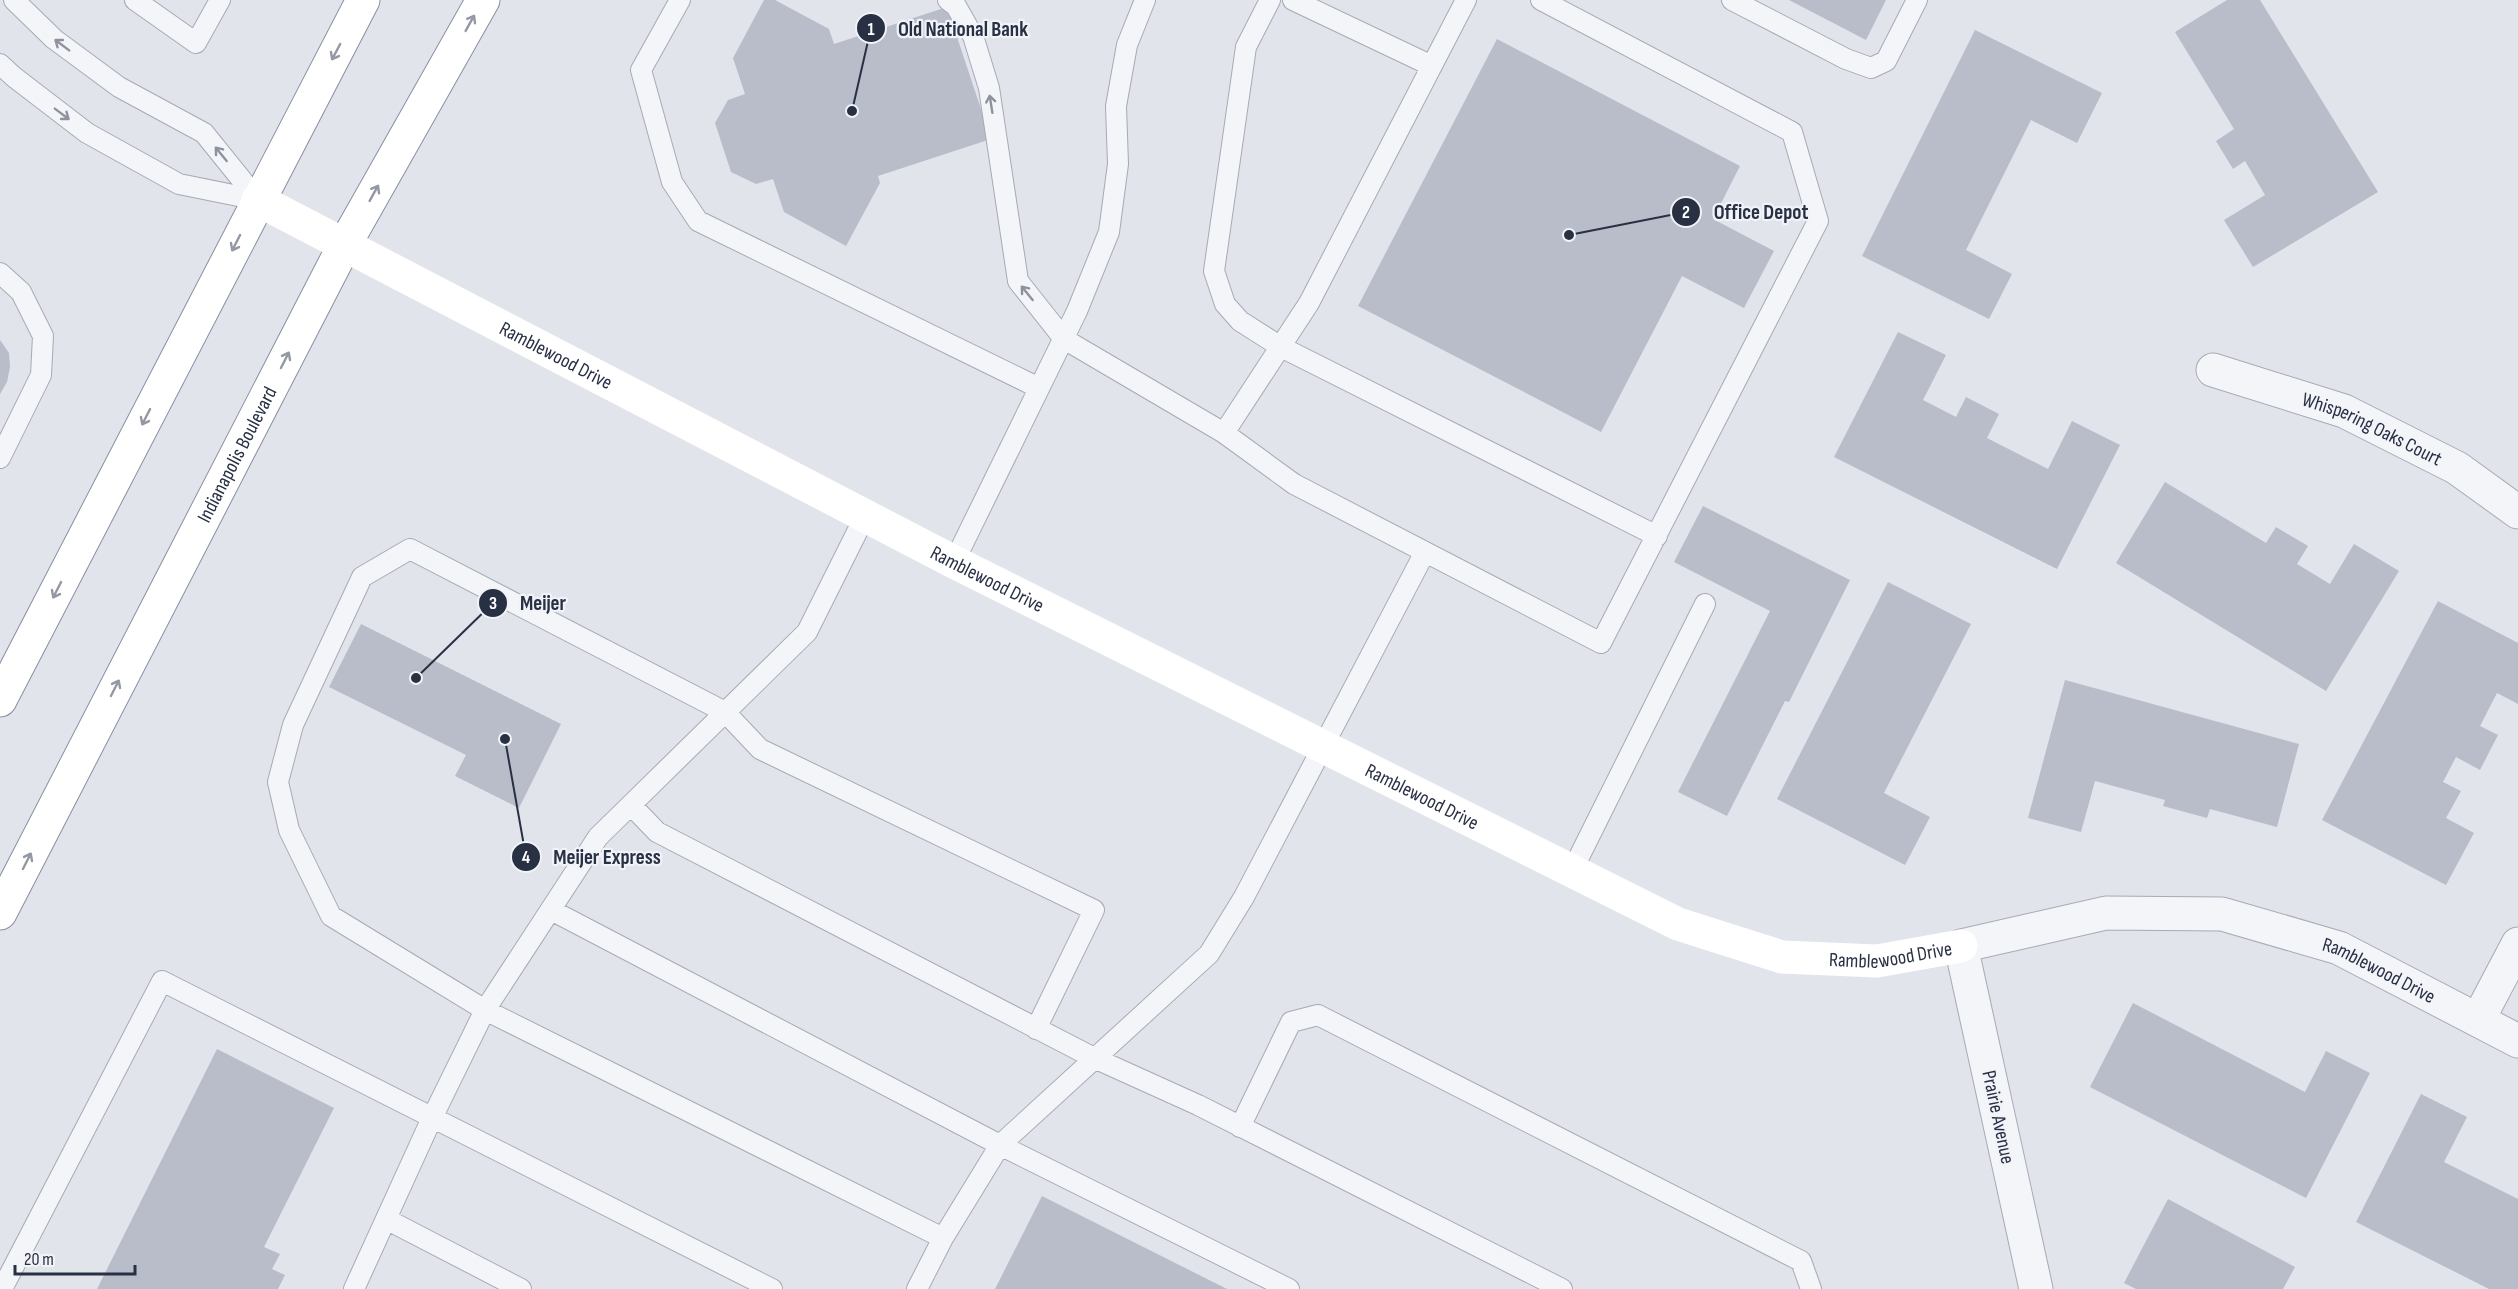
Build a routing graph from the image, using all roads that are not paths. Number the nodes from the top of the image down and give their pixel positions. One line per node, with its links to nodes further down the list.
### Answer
1 (14, 0): 17 (lane, one-way to 1)
2 (135, 0): 3 (lane)
3 (220, 0)
4 (363, 0): 17 (main road, one-way to 17)
5 (483, 0): 18 (main road, Indianapolis Boulevard, one-way to 5)
6 (680, 0): 23 (lane)
7 (948, 0): 20 (lane, one-way to 7)
8 (1145, 0): 20 (lane)
9 (1270, 0): 21 (lane)
10 (1293, 0): 16 (lane)
11 (1467, 0): 16 (lane)
12 (1541, 0): 28 (lane)
13 (1732, 0): 14 (lane)
14 (1917, 0)
15 (0, 64): 17 (lane, one-way to 17)
16 (1432, 66): 21 (lane)
17 (258, 200): 18 (main road, Ramblewood Drive); 32 (main road, one-way to 32)
18 (345, 244): 27 (main road, Ramblewood Drive); 38 (main road, Indianapolis Boulevard, one-way to 18)
19 (0, 273): 25 (lane)
20 (1064, 339): 23 (lane); 24 (lane)
21 (1281, 347): 24 (lane); 28 (lane)
22 (2213, 370): 26 (street, Whispering Oaks Court)
23 (1039, 388): 30 (lane)
24 (1224, 433): 29 (lane)
25 (0, 458)
26 (2518, 512)
27 (866, 516): 30 (main road, Ramblewood Drive); 33 (lane)
28 (1657, 536): 29 (lane)
29 (1425, 552): 34 (lane)
30 (954, 562): 34 (main road, Ramblewood Drive)
31 (1705, 604): 36 (lane)
32 (0, 700)
33 (725, 712): 35 (lane); 41 (lane); 43 (lane)
34 (1322, 746): 36 (main road, Ramblewood Drive); 45 (lane)
35 (631, 805): 37 (lane); 43 (lane)
36 (1572, 871): 40 (main road, Ramblewood Drive)
37 (551, 910): 41 (lane); 48 (lane)
38 (0, 914)
39 (2518, 944): 42 (street)
40 (1962, 946): 42 (street, Ramblewood Drive); 59 (street, Prairie Avenue)
41 (485, 1010): 46 (lane); 50 (lane)
42 (2478, 1020): 44 (street, Ramblewood Drive)
43 (1036, 1029): 45 (lane)
44 (2518, 1041)
45 (1094, 1058): 47 (lane); 48 (lane)
46 (432, 1118): 49 (lane); 51 (lane); 54 (lane)
47 (1240, 1127): 57 (lane); 58 (lane)
48 (1000, 1145): 50 (lane); 56 (lane)
49 (386, 1219): 52 (lane); 53 (lane)
50 (943, 1238): 55 (lane)
51 (2, 1289)
52 (354, 1289)
53 (521, 1289)
54 (772, 1289)
55 (917, 1289)
56 (1289, 1289)
57 (1562, 1289)
58 (1811, 1289)
59 (2036, 1289)

